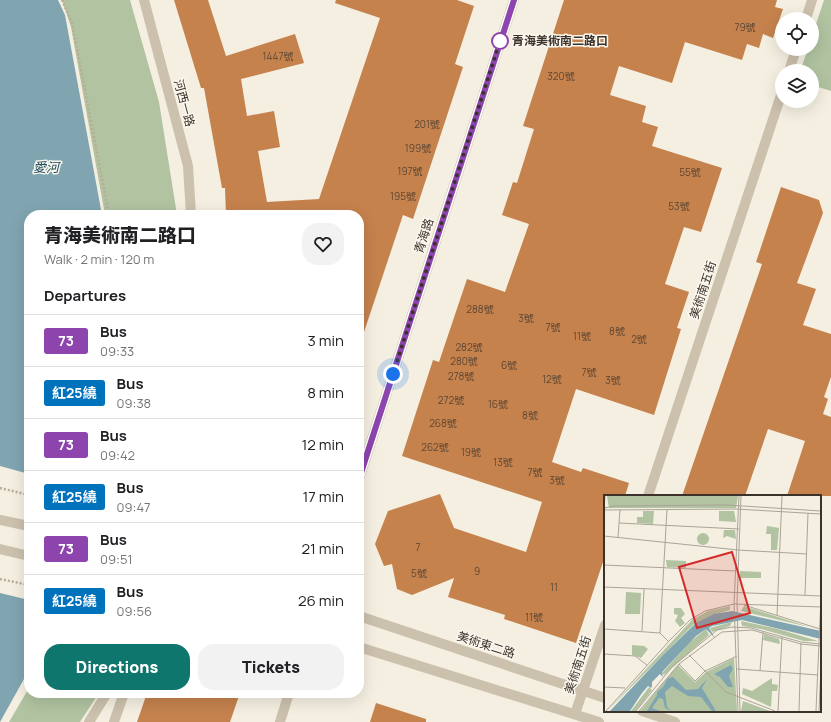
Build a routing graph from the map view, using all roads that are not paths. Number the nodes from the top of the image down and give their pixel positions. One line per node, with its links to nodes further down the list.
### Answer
1 (144, 0): 6 (street, 河西一路)
2 (514, 0): 7 (street, 青海路)
3 (812, 0): 4 (street)
4 (808, 12)
5 (777, 108): 8 (street, 美術南五街)
6 (191, 210)
7 (364, 464)
8 (648, 495)
9 (0, 520): 10 (street)
10 (24, 525)
11 (0, 549): 12 (street)
12 (24, 555)
13 (364, 618): 16 (street, 美術東二路)
14 (604, 628): 16 (street, 美術南五街)
15 (364, 649): 22 (street)
16 (583, 690): 20 (street, 美術東二路); 22 (street, 美術南五街)
17 (104, 698): 23 (street)
18 (122, 698): 24 (street)
19 (287, 698): 25 (street)
20 (604, 698)
21 (645, 712): 27 (street)
22 (575, 714): 26 (street)
23 (88, 722)
24 (114, 722)
25 (280, 722)
26 (599, 722)
27 (675, 722)

